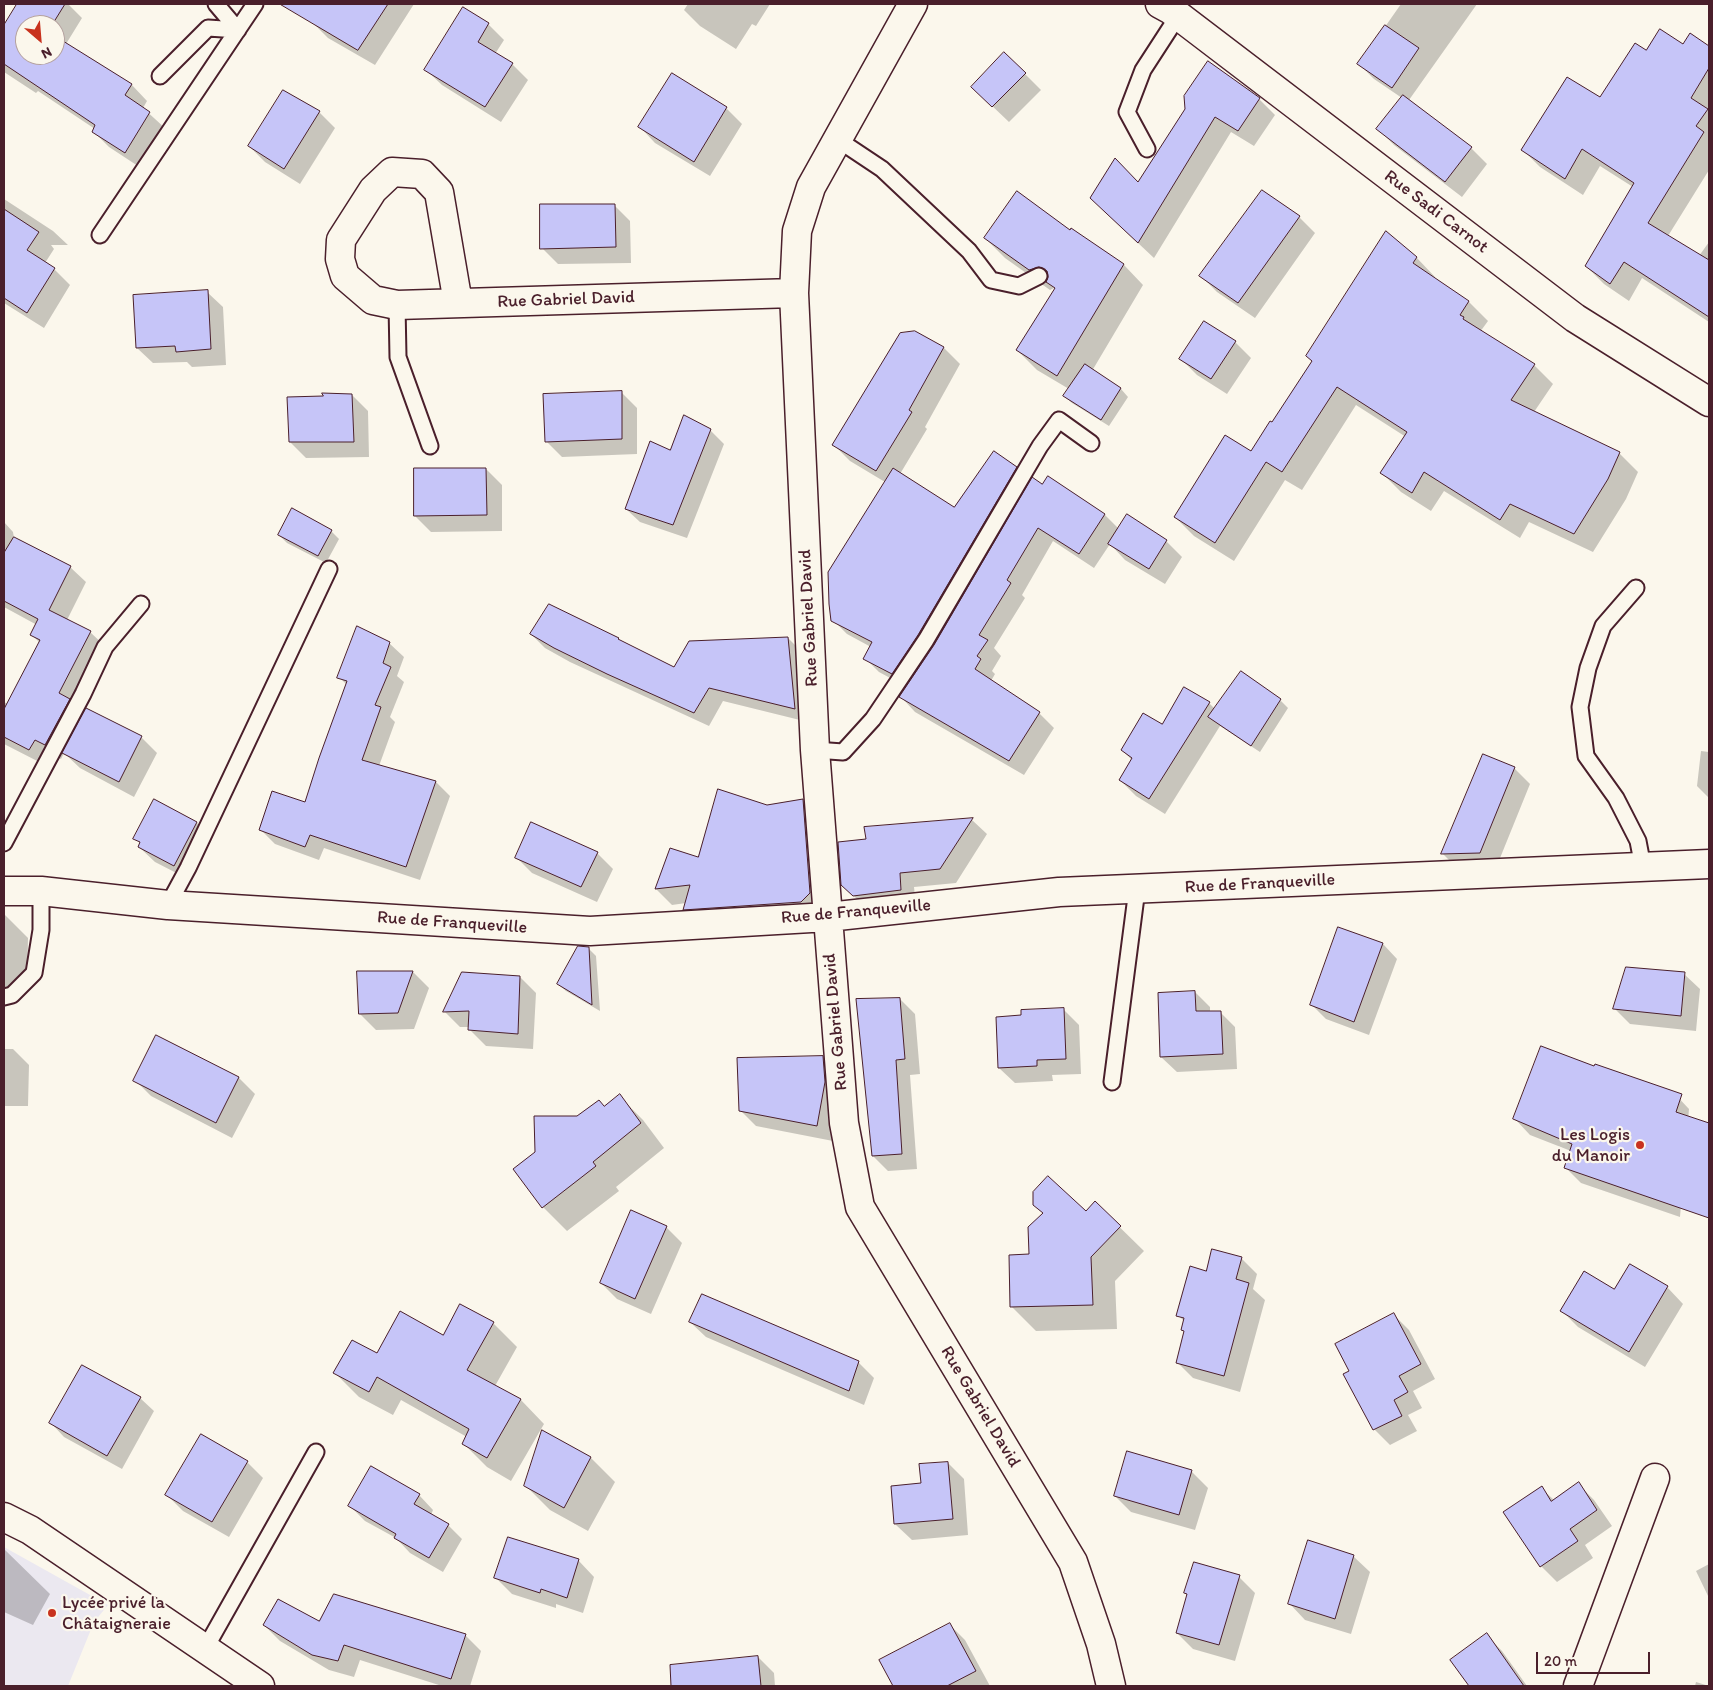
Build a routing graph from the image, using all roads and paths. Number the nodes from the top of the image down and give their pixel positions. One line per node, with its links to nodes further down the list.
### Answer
1 (216, 4): 5 (lane)
2 (255, 4): 5 (lane)
3 (914, 4): 7 (street, Rue Gabriel David)
4 (1171, 8): 8 (lane); 14 (street, Rue Sadi Carnot)
5 (238, 30): 6 (lane); 9 (lane)
6 (160, 76)
7 (837, 139): 10 (lane); 11 (street, Rue Gabriel David)
8 (1147, 149)
9 (100, 235)
10 (1039, 276)
11 (794, 293): 12 (street, Rue Gabriel David); 20 (street, Rue Gabriel David)
12 (458, 303): 13 (street, Rue Gabriel David); 13 (street, Rue Gabriel David)
13 (397, 305): 16 (lane)
14 (1709, 402)
15 (1091, 442): 20 (lane)
16 (430, 446)
17 (330, 569): 27 (lane)
18 (1636, 588): 23 (lane)
19 (140, 604): 21 (lane)
20 (815, 750): 28 (street, Rue Gabriel David)
21 (4, 843)
22 (1709, 864): 23 (street, Rue de Franqueville)
23 (1642, 867): 24 (street, Rue de Franqueville)
24 (1138, 890): 28 (street, Rue de Franqueville); 30 (lane)
25 (4, 891): 26 (street, Rue de Franqueville)
26 (41, 891): 27 (street, Rue de Franqueville); 29 (lane)
27 (168, 905): 28 (street, Rue de Franqueville)
28 (828, 917): 36 (street, Rue Gabriel David)
29 (4, 998)
30 (1112, 1082)
31 (316, 1452): 34 (lane)
32 (1655, 1478): 37 (street)
33 (4, 1517): 34 (street)
34 (204, 1649): 35 (street)
35 (260, 1686)
36 (1111, 1686)
37 (1578, 1686)

